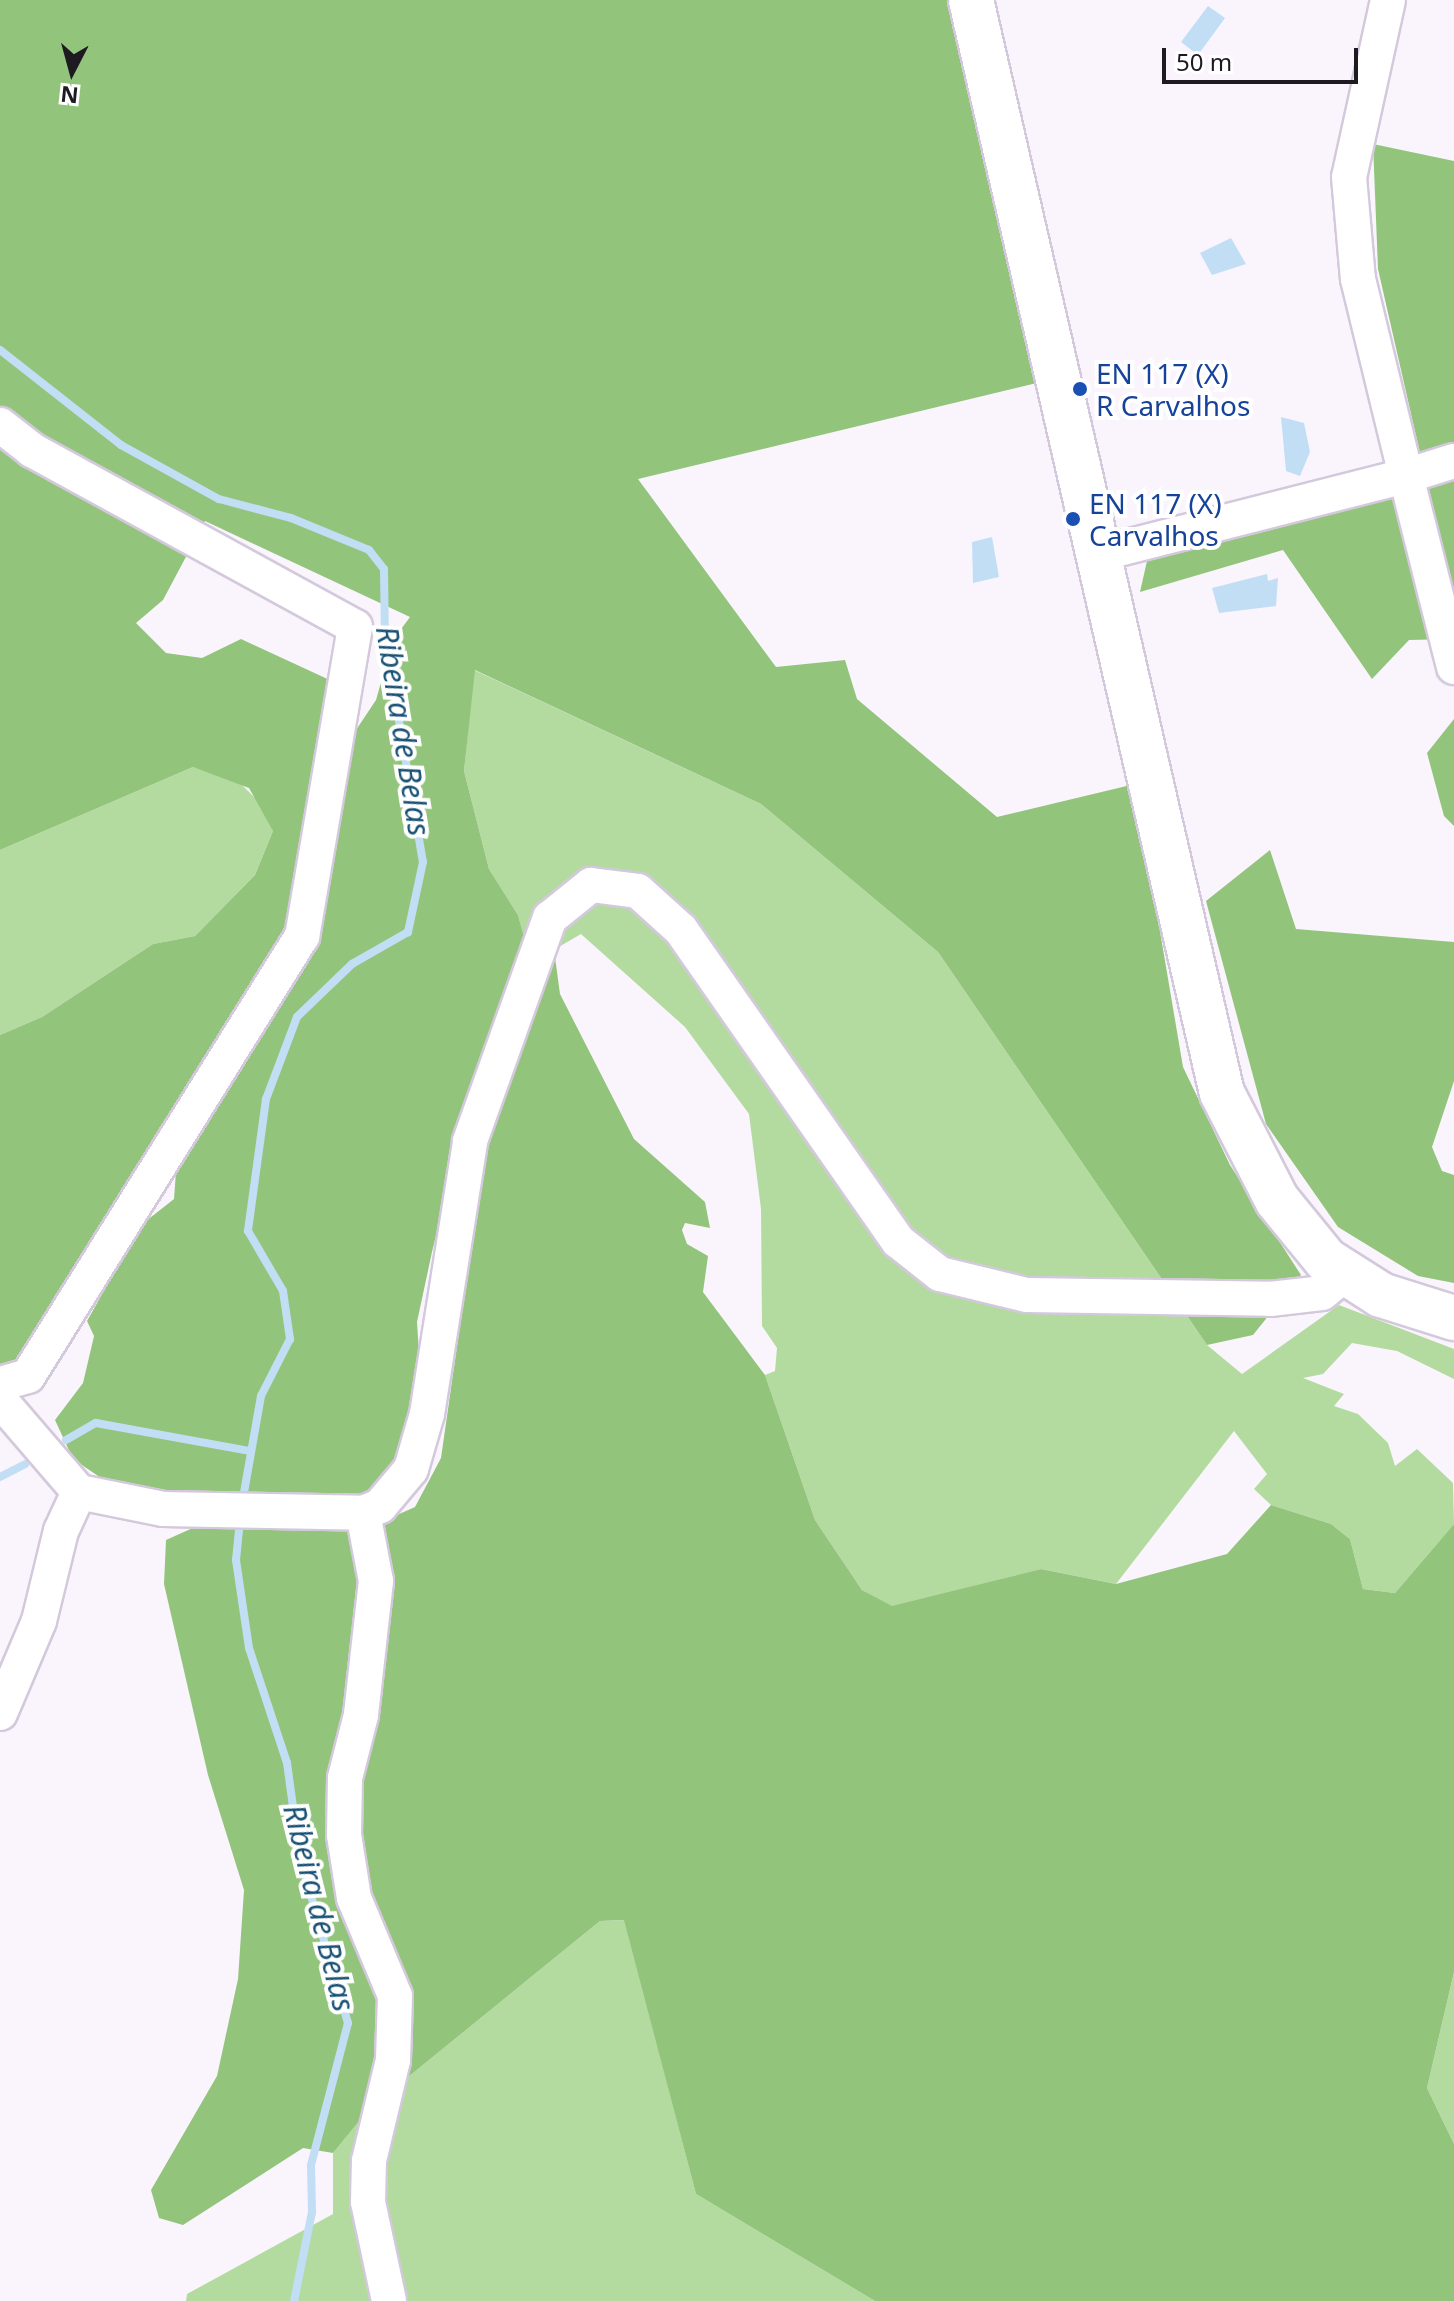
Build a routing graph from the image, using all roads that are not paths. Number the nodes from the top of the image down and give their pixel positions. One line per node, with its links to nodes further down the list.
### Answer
1 (971, 0): 6 (main road)
2 (1388, 0): 5 (street)
3 (0, 425): 10 (street)
4 (1454, 461): 5 (street)
5 (1406, 476): 6 (street); 7 (street)
6 (1099, 554): 8 (main road)
7 (1454, 667)
8 (1344, 1275): 9 (main road); 13 (street)
9 (1454, 1318)
10 (0, 1384)
11 (0, 1400): 12 (street)
12 (79, 1492): 13 (street); 14 (street)
13 (363, 1513): 15 (street)
14 (0, 1713)
15 (389, 2301)

